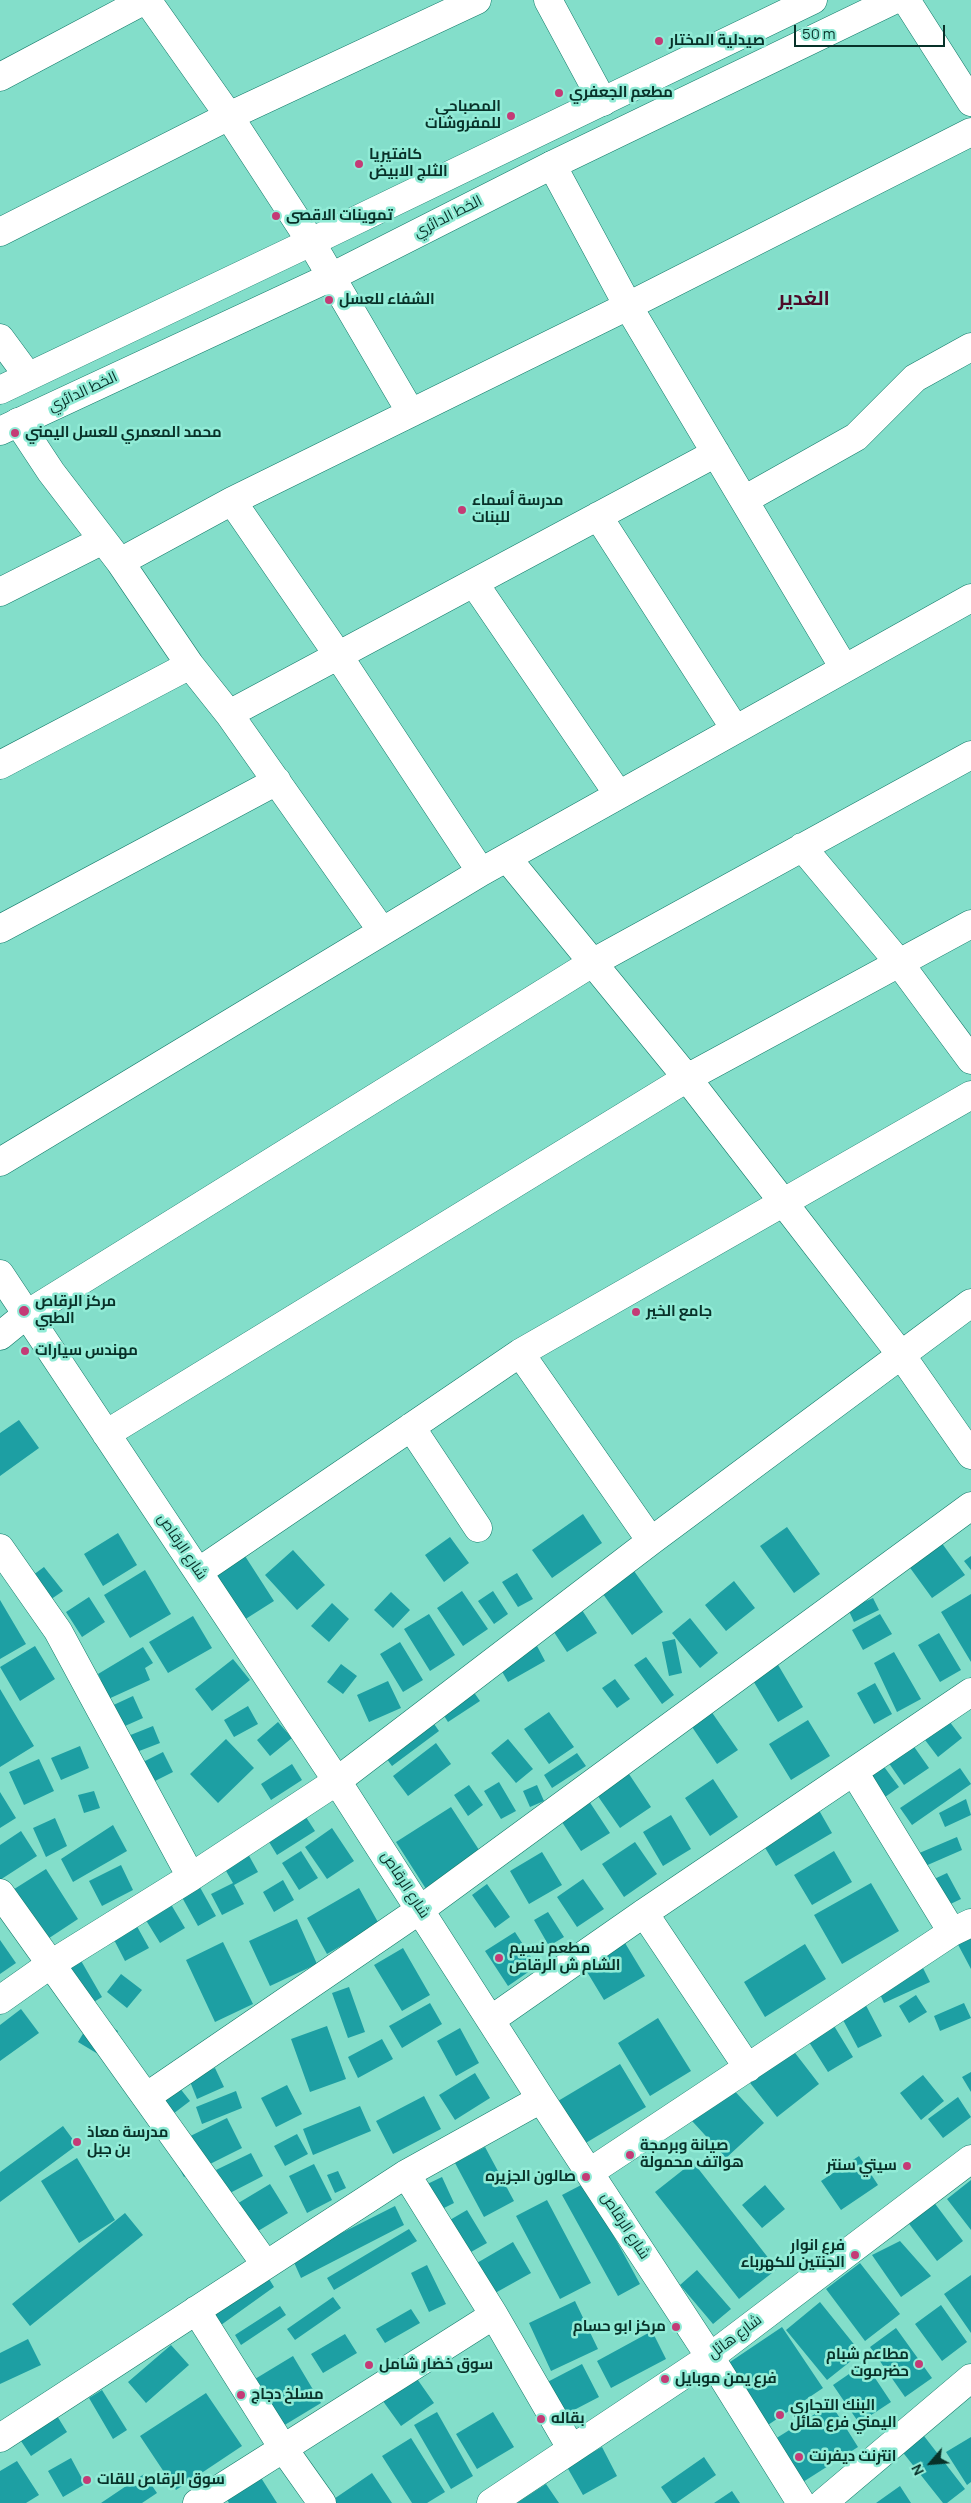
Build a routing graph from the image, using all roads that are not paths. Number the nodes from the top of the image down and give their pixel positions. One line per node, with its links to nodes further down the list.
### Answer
1 (146, 0): 7 (street); 10 (street)
2 (477, 0): 10 (street)
3 (548, 0): 8 (street)
4 (813, 0): 8 (street)
5 (894, 0): 12 (street, الخط الدائري)
6 (906, 0): 9 (street)
7 (3, 70)
8 (603, 102): 14 (street)
9 (971, 102)
10 (229, 116): 13 (street); 14 (street)
11 (971, 132): 16 (street)
12 (552, 165): 15 (street, الخط الدائري); 16 (street)
13 (0, 232)
14 (312, 242): 15 (street); 19 (street)
15 (332, 276): 21 (street); 22 (street, الخط الدائري)
16 (628, 306): 21 (street); 23 (street)
17 (0, 338): 19 (street)
18 (971, 347): 24 (street)
19 (28, 376): 20 (street)
20 (0, 390)
21 (411, 413): 25 (street)
22 (9, 427): 27 (street)
23 (716, 453): 24 (street); 26 (street)
24 (744, 500): 34 (street)
25 (232, 501): 28 (street); 32 (street)
26 (598, 516): 29 (street); 36 (street)
27 (103, 540): 28 (street); 30 (street)
28 (120, 562): 33 (street)
29 (474, 583): 32 (street); 40 (street)
30 (0, 592)
31 (969, 606): 34 (street)
32 (338, 655): 35 (street); 43 (street)
33 (190, 665): 35 (street); 38 (street)
34 (844, 668): 36 (street)
35 (229, 714): 39 (street)
36 (735, 729): 40 (street)
37 (971, 755): 41 (street)
38 (0, 765)
39 (277, 781): 45 (street); 46 (street)
40 (618, 794): 42 (street)
41 (802, 847): 47 (street); 48 (street)
42 (506, 858): 43 (street); 47 (street)
43 (481, 872): 46 (street)
44 (971, 924): 48 (street)
45 (0, 929)
46 (382, 931): 52 (street)
47 (592, 963): 50 (street); 56 (street)
48 (900, 964): 49 (street); 50 (street)
49 (971, 1060)
50 (687, 1078): 53 (street); 61 (street)
51 (971, 1095): 53 (street)
52 (0, 1162)
53 (783, 1202): 58 (street); 59 (street)
54 (0, 1274): 56 (street, شارع الرقاص)
55 (971, 1303): 59 (street)
56 (27, 1314): 57 (street); 61 (street, شارع الرقاص)
57 (0, 1336)
58 (520, 1353): 60 (street); 65 (street)
59 (902, 1356): 62 (street); 65 (street)
60 (411, 1427): 64 (street); 67 (street)
61 (106, 1434): 67 (street, شارع الرقاص)
62 (971, 1455)
63 (971, 1506): 73 (street)
64 (478, 1528)
65 (651, 1541): 70 (street)
66 (0, 1548): 71 (street)
67 (198, 1572): 70 (street, شارع الرقاص)
68 (971, 1692): 69 (street)
69 (854, 1772): 74 (street); 75 (street)
70 (337, 1781): 71 (street); 73 (street, شارع الرقاص)
71 (191, 1877): 76 (street)
72 (0, 1893): 76 (street)
73 (421, 1909): 78 (street, شارع الرقاص); 80 (street)
74 (644, 1913): 78 (street); 79 (street)
75 (961, 1928): 79 (street)
76 (51, 1964): 77 (street); 80 (street)
77 (0, 2000)
78 (492, 2019): 81 (street, شارع الرقاص)
79 (748, 2068): 83 (street)
80 (146, 2097): 85 (street)
81 (541, 2099): 83 (street, شارع الرقاص); 84 (street)
82 (971, 2159): 88 (street, شارع هائل)
83 (590, 2172): 88 (street, شارع الرقاص)
84 (406, 2174): 85 (street); 87 (street)
85 (266, 2265): 86 (street)
86 (196, 2310): 90 (street); 91 (street)
87 (494, 2315): 91 (street); 92 (street)
88 (710, 2357): 92 (street, شارع هائل); 96 (street, شارع الرقاص)
89 (971, 2378): 97 (street)
90 (0, 2438)
91 (283, 2448): 93 (street); 94 (street)
92 (571, 2448): 95 (street, شارع هائل)
93 (197, 2503)
94 (322, 2503)
95 (491, 2503)
96 (801, 2503)
97 (823, 2503)

